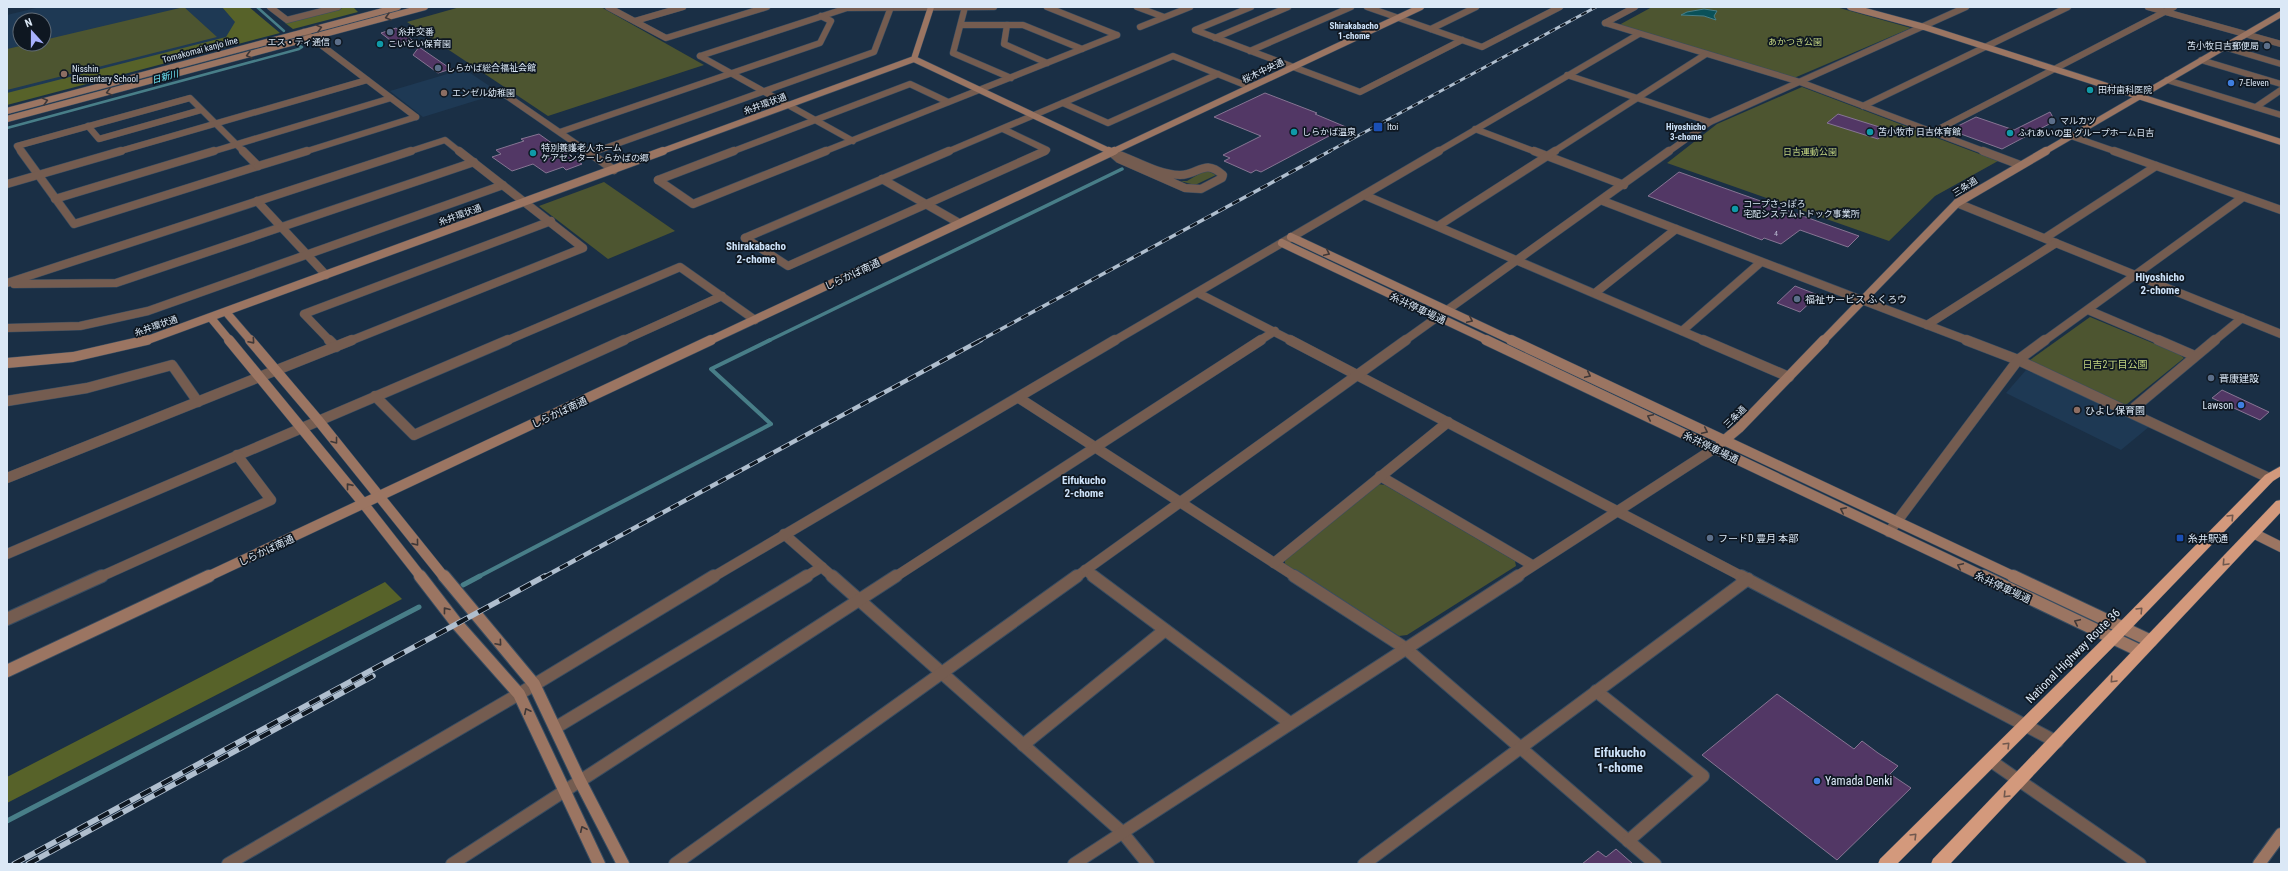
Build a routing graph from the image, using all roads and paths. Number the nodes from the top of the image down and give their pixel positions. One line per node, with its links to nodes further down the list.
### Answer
1 (272, 7): 2 (street)
2 (338, 7)
3 (398, 7): 40 (street, Tomakomai kanjo line, one-way to 3)
4 (425, 7): 43 (street, Tomakomai kanjo line, one-way to 43)
5 (608, 7): 34 (street)
6 (683, 7): 34 (street)
7 (767, 7): 34 (street)
8 (891, 7): 9 (street); 31 (street); 69 (street)
9 (931, 7): 10 (street); 52 (street)
10 (965, 7): 11 (street); 35 (street)
11 (994, 7)
12 (1047, 7): 49 (street)
13 (1136, 7): 32 (street)
14 (1190, 7): 32 (street)
15 (1251, 7): 44 (street)
16 (1288, 7): 44 (street)
17 (1351, 7): 50 (street)
18 (1367, 7): 33 (street)
19 (1421, 7): 33 (street, 桜木中央通)
20 (1476, 7): 39 (street)
21 (1560, 7): 45 (street)
22 (1635, 7): 41 (street)
23 (1850, 7): 28 (street)
24 (1966, 7): 38 (street)
25 (2068, 7): 47 (street)
26 (2148, 7): 29 (street)
27 (2174, 7): 29 (street)
28 (1864, 9): 38 (street)
29 (2165, 12): 42 (street); 57 (street)
30 (2281, 14): 42 (street, 三条通)
31 (821, 16): 58 (street); 58 (street)
32 (1164, 17): 37 (street)
33 (1399, 17): 39 (street); 56 (street, 桜木中央通)
34 (635, 21)
35 (962, 25): 36 (street); 61 (street)
36 (1007, 25): 49 (street); 54 (street)
37 (1140, 27)
38 (1924, 27): 47 (street); 64 (street)
39 (1431, 29): 45 (street)
40 (304, 32): 43 (street); 80 (street, Tomakomai kanjo line, one-way to 40)
41 (1639, 34): 51 (street); 60 (street)
42 (2246, 34): 46 (street); 48 (street, 三条通)
43 (312, 38): 62 (street); 83 (street, Tomakomai kanjo line, one-way to 83)
44 (1215, 38): 50 (street)
45 (1462, 40): 56 (street)
46 (2281, 44)
47 (1986, 46): 57 (street); 77 (street)
48 (2224, 47): 53 (street, 三条通); 55 (street)
49 (1082, 49): 54 (street)
50 (1250, 51): 56 (street)
51 (1706, 54): 64 (street); 73 (street)
52 (914, 59): 67 (street); 76 (street, 糸井環状通)
53 (2201, 60): 63 (street, 三条通); 65 (street)
54 (1048, 63): 61 (street)
55 (2281, 64)
56 (1293, 67): 66 (street, 桜木中央通)
57 (2055, 69): 71 (street); 91 (street)
58 (732, 74): 69 (street); 90 (street)
59 (1218, 74): 66 (street); 75 (street); 75 (street)
60 (1567, 76): 73 (street); 89 (street)
61 (1010, 78): 67 (street)
62 (367, 80): 72 (street); 86 (street)
63 (2167, 80): 71 (street, 三条通); 78 (street)
64 (1800, 82): 77 (street); 85 (street)
65 (2281, 84)
66 (1250, 87): 96 (street, 桜木中央通)
67 (979, 90): 74 (street); 81 (street)
68 (2281, 90): 78 (street)
69 (764, 91): 76 (street); 97 (street)
70 (504, 94): 90 (street)
71 (2139, 96): 92 (street, 三条通); 94 (street)
72 (391, 98): 95 (street); 102 (street)
73 (1637, 98): 85 (street); 98 (street)
74 (948, 102): 84 (street); 93 (street)
75 (1063, 103): 81 (street)
76 (790, 105): 84 (street); 103 (street, 糸井環状通)
77 (1863, 106): 91 (street)
78 (2256, 107): 82 (street)
79 (202, 110): 86 (street); 87 (street); 87 (street)
80 (7, 111)
81 (1034, 115): 88 (street); 96 (street)
82 (2281, 115)
83 (7, 119)
84 (815, 120): 93 (street); 93 (street)
85 (1710, 122): 108 (street)
86 (216, 124): 95 (street); 104 (street)
87 (88, 126): 104 (street)
88 (1003, 129): 105 (street); 116 (street)
89 (1475, 129): 98 (street); 109 (street)
90 (560, 132): 97 (street)
91 (1933, 132): 100 (street)
92 (2071, 136): 100 (street, 三条通); 101 (street)
93 (853, 141)
94 (2281, 142)
95 (236, 145): 102 (street); 111 (street)
96 (1111, 152): 96 (street); 119 (street, しらかば南通)
97 (591, 153): 103 (street)
98 (1547, 156): 108 (street); 120 (street)
99 (474, 162): 107 (street); 112 (street); 121 (street)
100 (2020, 165): 115 (street, 三条通)
101 (2156, 166): 110 (street); 124 (street)
102 (259, 167): 111 (street)
103 (614, 170): 114 (street, 糸井環状通)
104 (39, 175): 106 (street); 111 (street)
105 (882, 180): 116 (street); 116 (street)
106 (7, 184)
107 (503, 184): 114 (street); 127 (street)
108 (1624, 185): 113 (street)
109 (1364, 195): 120 (street); 123 (street)
110 (2243, 197): 117 (street); 131 (street)
111 (55, 199)
112 (256, 201): 121 (street); 132 (street)
113 (1603, 201): 122 (street); 128 (street)
114 (526, 202): 118 (street); 130 (street, 糸井環状通)
115 (1957, 203): 124 (street); 136 (street, 三条通)
116 (927, 204): 119 (street)
117 (2281, 210)
118 (551, 221): 149 (street); 149 (street)
119 (959, 223): 143 (street, しらかば南通)
120 (1438, 226): 128 (street)
121 (280, 228): 127 (street); 132 (street)
122 (1676, 229): 129 (street); 134 (street)
123 (1291, 237): 125 (street); 137 (street, 糸井停車場通, one-way to 137)
124 (2045, 238): 126 (street)
125 (1282, 243): 133 (street); 141 (street, 糸井停車場通)
126 (2056, 243): 131 (street); 144 (street)
127 (305, 255): 130 (street); 145 (street)
128 (1518, 261): 134 (street); 137 (street)
129 (1761, 262): 136 (street); 147 (street)
130 (326, 275): 139 (street, 糸井環状通)
131 (2136, 275): 138 (street); 142 (street)
132 (7, 283)
133 (1198, 293): 146 (street); 158 (street)
134 (1595, 293): 147 (street)
135 (722, 296): 143 (street); 157 (street); 157 (street)
136 (1862, 300): 144 (street); 155 (street, 三条通)
137 (1449, 310): 141 (street); 165 (street, 糸井停車場通, one-way to 165)
138 (2088, 310): 150 (street); 151 (street)
139 (226, 312): 140 (street, 糸井環状通); 153 (street, one-way to 153)
140 (211, 318): 152 (street, 糸井環状通); 156 (street)
141 (1439, 318): 154 (street); 167 (street, 糸井停車場通, one-way to 141)
142 (2242, 318): 148 (street); 150 (street)
143 (755, 320): 173 (street, しらかば南通)
144 (1927, 325): 151 (street)
145 (7, 328)
146 (1275, 331): 154 (street); 166 (street)
147 (1682, 331): 155 (street)
148 (2281, 334)
149 (336, 347): 153 (street)
150 (2195, 356): 161 (street)
151 (2018, 360): 161 (street); 178 (street)
152 (7, 363)
153 (277, 370): 156 (street); 162 (street)
154 (1358, 374): 163 (street); 174 (street)
155 (1789, 376): 165 (street, 三条通)
156 (260, 377): 160 (street); 164 (street)
157 (375, 396): 162 (street)
158 (1019, 398): 166 (street); 181 (street)
159 (7, 401): 160 (street)
160 (198, 402): 171 (street)
161 (2129, 412): 172 (street)
162 (318, 420): 164 (street); 173 (street, one-way to 173)
163 (1448, 422): 170 (street); 177 (street)
164 (301, 427): 168 (street); 175 (street, one-way to 164)
165 (1726, 440): 167 (street, 三条通); 178 (street, 糸井停車場通)
166 (1096, 448): 174 (street); 189 (street)
167 (1715, 448): 177 (street); 179 (street, 糸井停車場通, one-way to 167)
168 (237, 455): 183 (street); 190 (street)
169 (2281, 470): 172 (highway, National Highway Route 36)
170 (1380, 476): 184 (street); 185 (street)
171 (7, 478)
172 (2269, 478): 192 (highway, National Highway Route 36, one-way to 172)
173 (378, 496): 175 (street, しらかば南通); 197 (street, one-way to 197)
174 (1180, 502): 184 (street); 187 (street)
175 (363, 503): 195 (street, しらかば南通); 199 (street, one-way to 175)
176 (2281, 504): 180 (highway)
177 (1618, 511): 185 (street); 188 (street)
178 (1898, 522): 179 (street); 192 (street, 糸井停車場通)
179 (1889, 532): 192 (street, 糸井停車場通, one-way to 179)
180 (2253, 533): 182 (street); 193 (highway, one-way to 193)
181 (784, 534): 186 (street); 197 (street)
182 (2281, 547)
183 (7, 554)
184 (1274, 563): 194 (street)
185 (1532, 565): 194 (street)
186 (822, 567): 189 (street); 202 (street)
187 (1085, 570): 191 (street); 196 (street)
188 (1748, 579): 198 (street); 201 (street)
189 (860, 599): 196 (street); 207 (street)
190 (7, 619)
191 (1165, 630): 200 (street); 204 (street)
192 (2118, 633): 193 (street, 糸井停車場通); 201 (highway, National Highway Route 36)
193 (2145, 646): 203 (highway, one-way to 203)
194 (1405, 648): 200 (street); 205 (street)
195 (7, 671)
196 (942, 675): 204 (street); 217 (street)
197 (534, 684): 199 (street); 202 (street)
198 (1596, 691): 205 (street); 212 (street)
199 (519, 694): 209 (street, one-way to 199); 213 (street)
200 (1290, 723): 210 (street)
201 (2026, 725): 203 (street); 206 (highway, National Highway Route 36, one-way to 201)
202 (555, 728): 207 (street)
203 (2057, 742): 208 (highway)
204 (1023, 746): 210 (street)
205 (1520, 749): 212 (street); 220 (street)
206 (1991, 761): 208 (street); 222 (highway, National Highway Route 36, one-way to 206)
207 (580, 781): 209 (street); 216 (street)
208 (2020, 781): 223 (highway, one-way to 223); 224 (street)
209 (565, 791): 214 (street); 215 (street, one-way to 209)
210 (1122, 832): 218 (street); 219 (street)
211 (2281, 834): 225 (street)
212 (1628, 841): 221 (street)
213 (228, 864)
214 (452, 864)
215 (599, 864)
216 (623, 864)
217 (675, 864)
218 (1074, 864)
219 (1148, 864)
220 (1364, 864)
221 (1655, 864)
222 (1886, 864)
223 (1939, 864)
224 (2140, 864)
225 (2259, 864)

